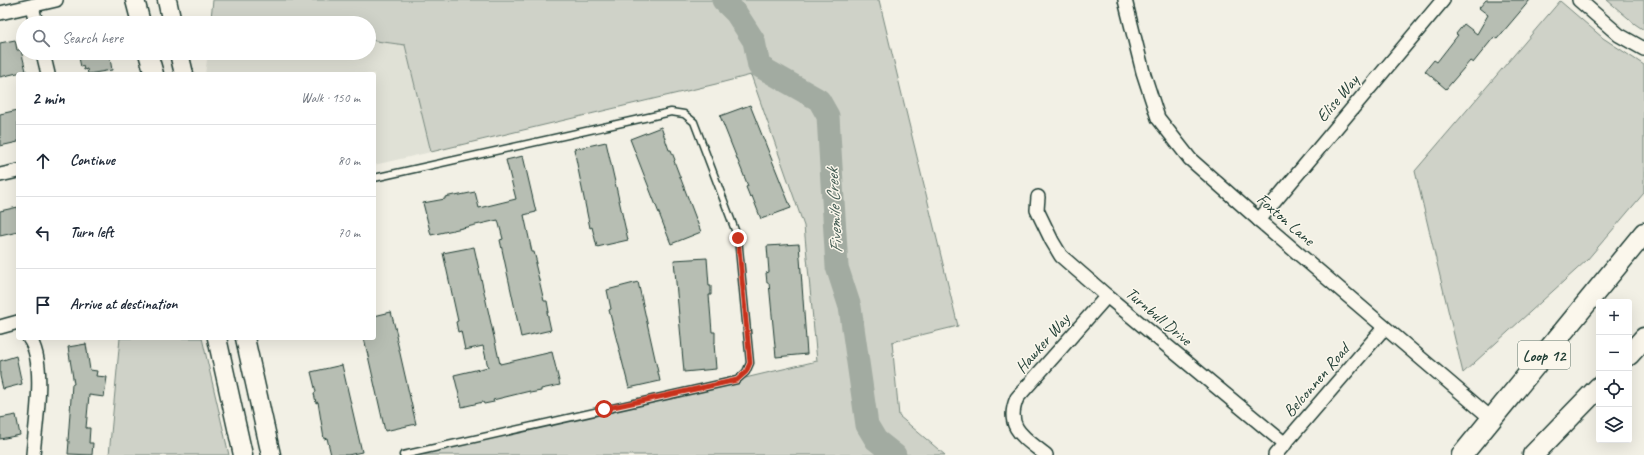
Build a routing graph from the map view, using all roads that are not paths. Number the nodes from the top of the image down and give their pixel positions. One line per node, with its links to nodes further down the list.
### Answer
1 (56, 0): 7 (street)
2 (135, 0): 10 (main road)
3 (167, 0): 11 (main road)
4 (1124, 0): 23 (street, Foxton Lane)
5 (1443, 0): 23 (street, Elise Way)
6 (1579, 0): 12 (street)
7 (32, 6): 8 (street); 9 (street)
8 (0, 13)
9 (34, 16)
10 (139, 16)
11 (170, 16)
12 (1644, 49)
13 (45, 60): 16 (street)
14 (150, 60): 17 (main road)
15 (181, 60): 18 (main road)
16 (48, 72)
17 (153, 72)
18 (184, 72)
19 (16, 171): 20 (street)
20 (0, 175)
21 (376, 178): 40 (lane)
22 (1038, 197): 25 (street, Turnbull Drive)
23 (1259, 220): 28 (street, Foxton Lane)
24 (1644, 233): 35 (main road, Loop 12)
25 (1106, 296): 36 (street, Turnbull Drive); 41 (street, Hawker Way)
26 (16, 323): 27 (street)
27 (0, 327)
28 (1384, 328): 35 (street, Foxton Lane); 36 (street, Belconnen Road)
29 (1644, 338): 33 (main road)
30 (30, 340): 37 (street)
31 (217, 340): 38 (main road)
32 (244, 340): 39 (main road)
33 (1632, 352)
34 (1596, 390): 44 (main road)
35 (1492, 419): 43 (main road, Loop 12)
36 (1285, 444): 42 (street, Belconnen Road)
37 (33, 455)
38 (243, 455)
39 (271, 455)
40 (403, 455)
41 (1046, 455)
42 (1275, 455)
43 (1462, 455)
44 (1533, 455)

